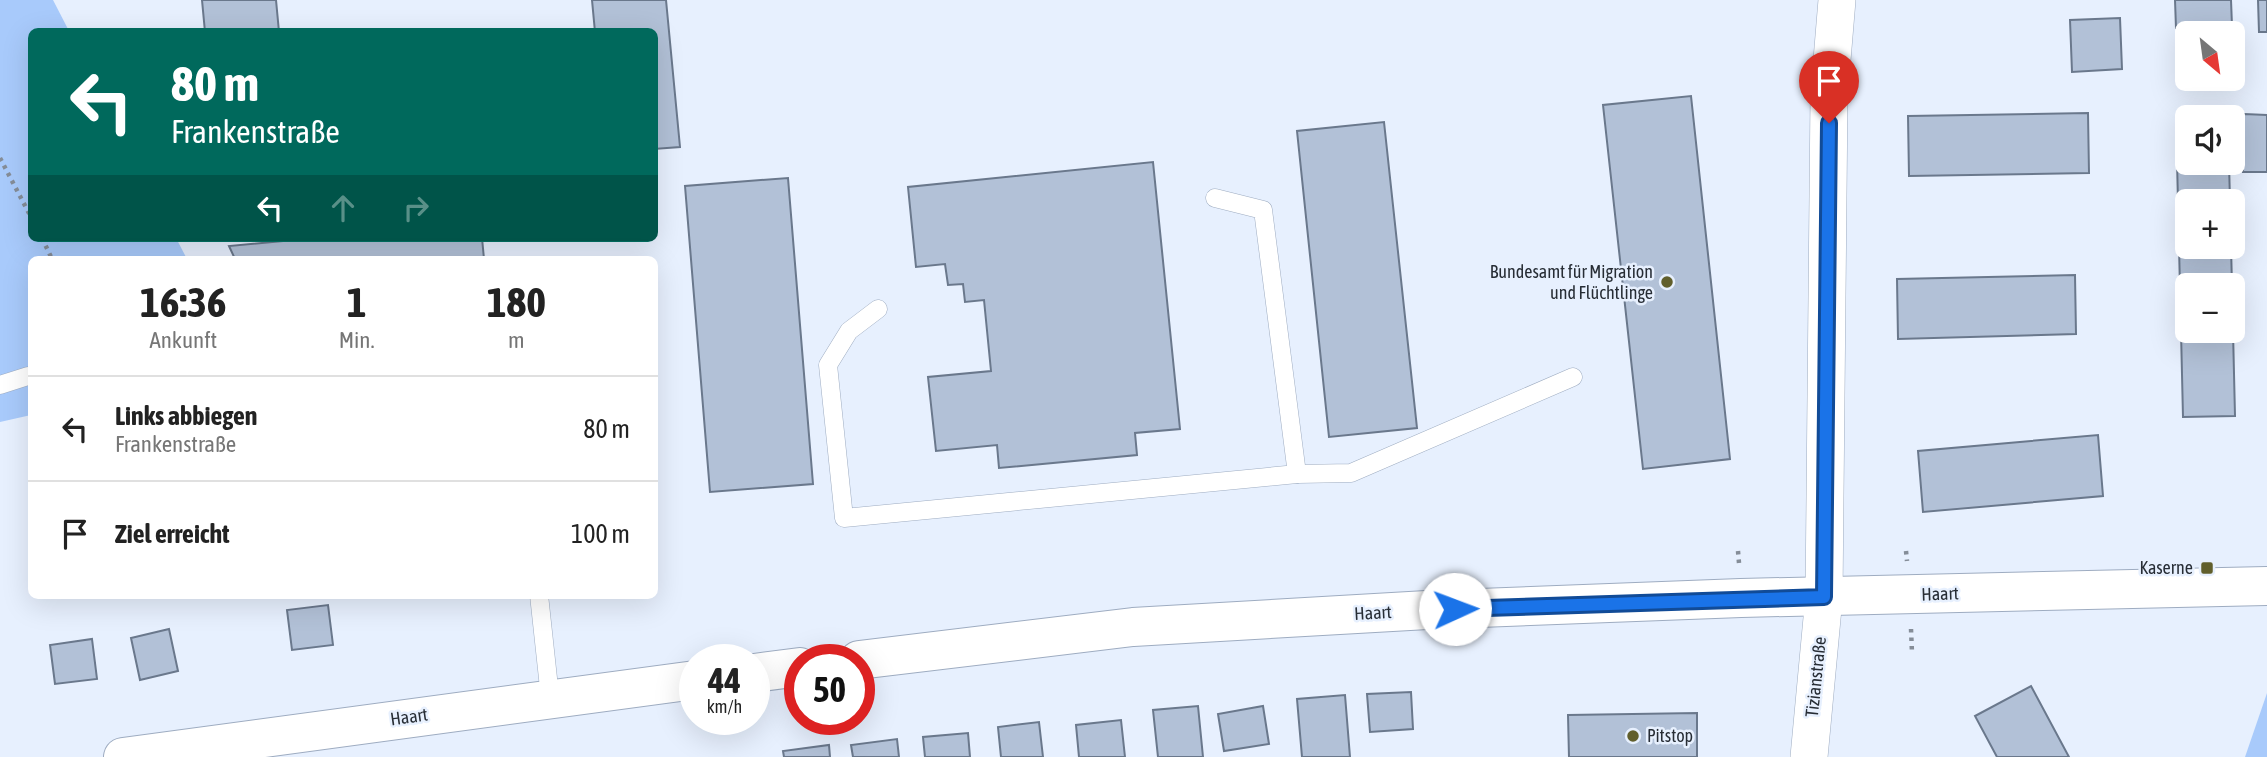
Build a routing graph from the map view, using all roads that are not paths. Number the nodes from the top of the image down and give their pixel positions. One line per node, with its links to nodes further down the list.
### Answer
1 (1838, 0): 9 (street, Tizianstraße)
2 (1214, 198): 7 (lane)
3 (878, 309): 7 (lane)
4 (28, 376): 6 (lane)
5 (1573, 377): 7 (lane)
6 (0, 385)
7 (1297, 474)
8 (2267, 586): 9 (main road, Haart)
9 (1824, 597): 11 (main road, Haart); 16 (street, Tizianstraße)
10 (539, 599): 13 (lane)
11 (875, 658)
12 (679, 682): 13 (main road, Haart)
13 (550, 697): 14 (main road, Haart)
14 (249, 748): 15 (main road, Haart)
15 (123, 757)
16 (1809, 757)

